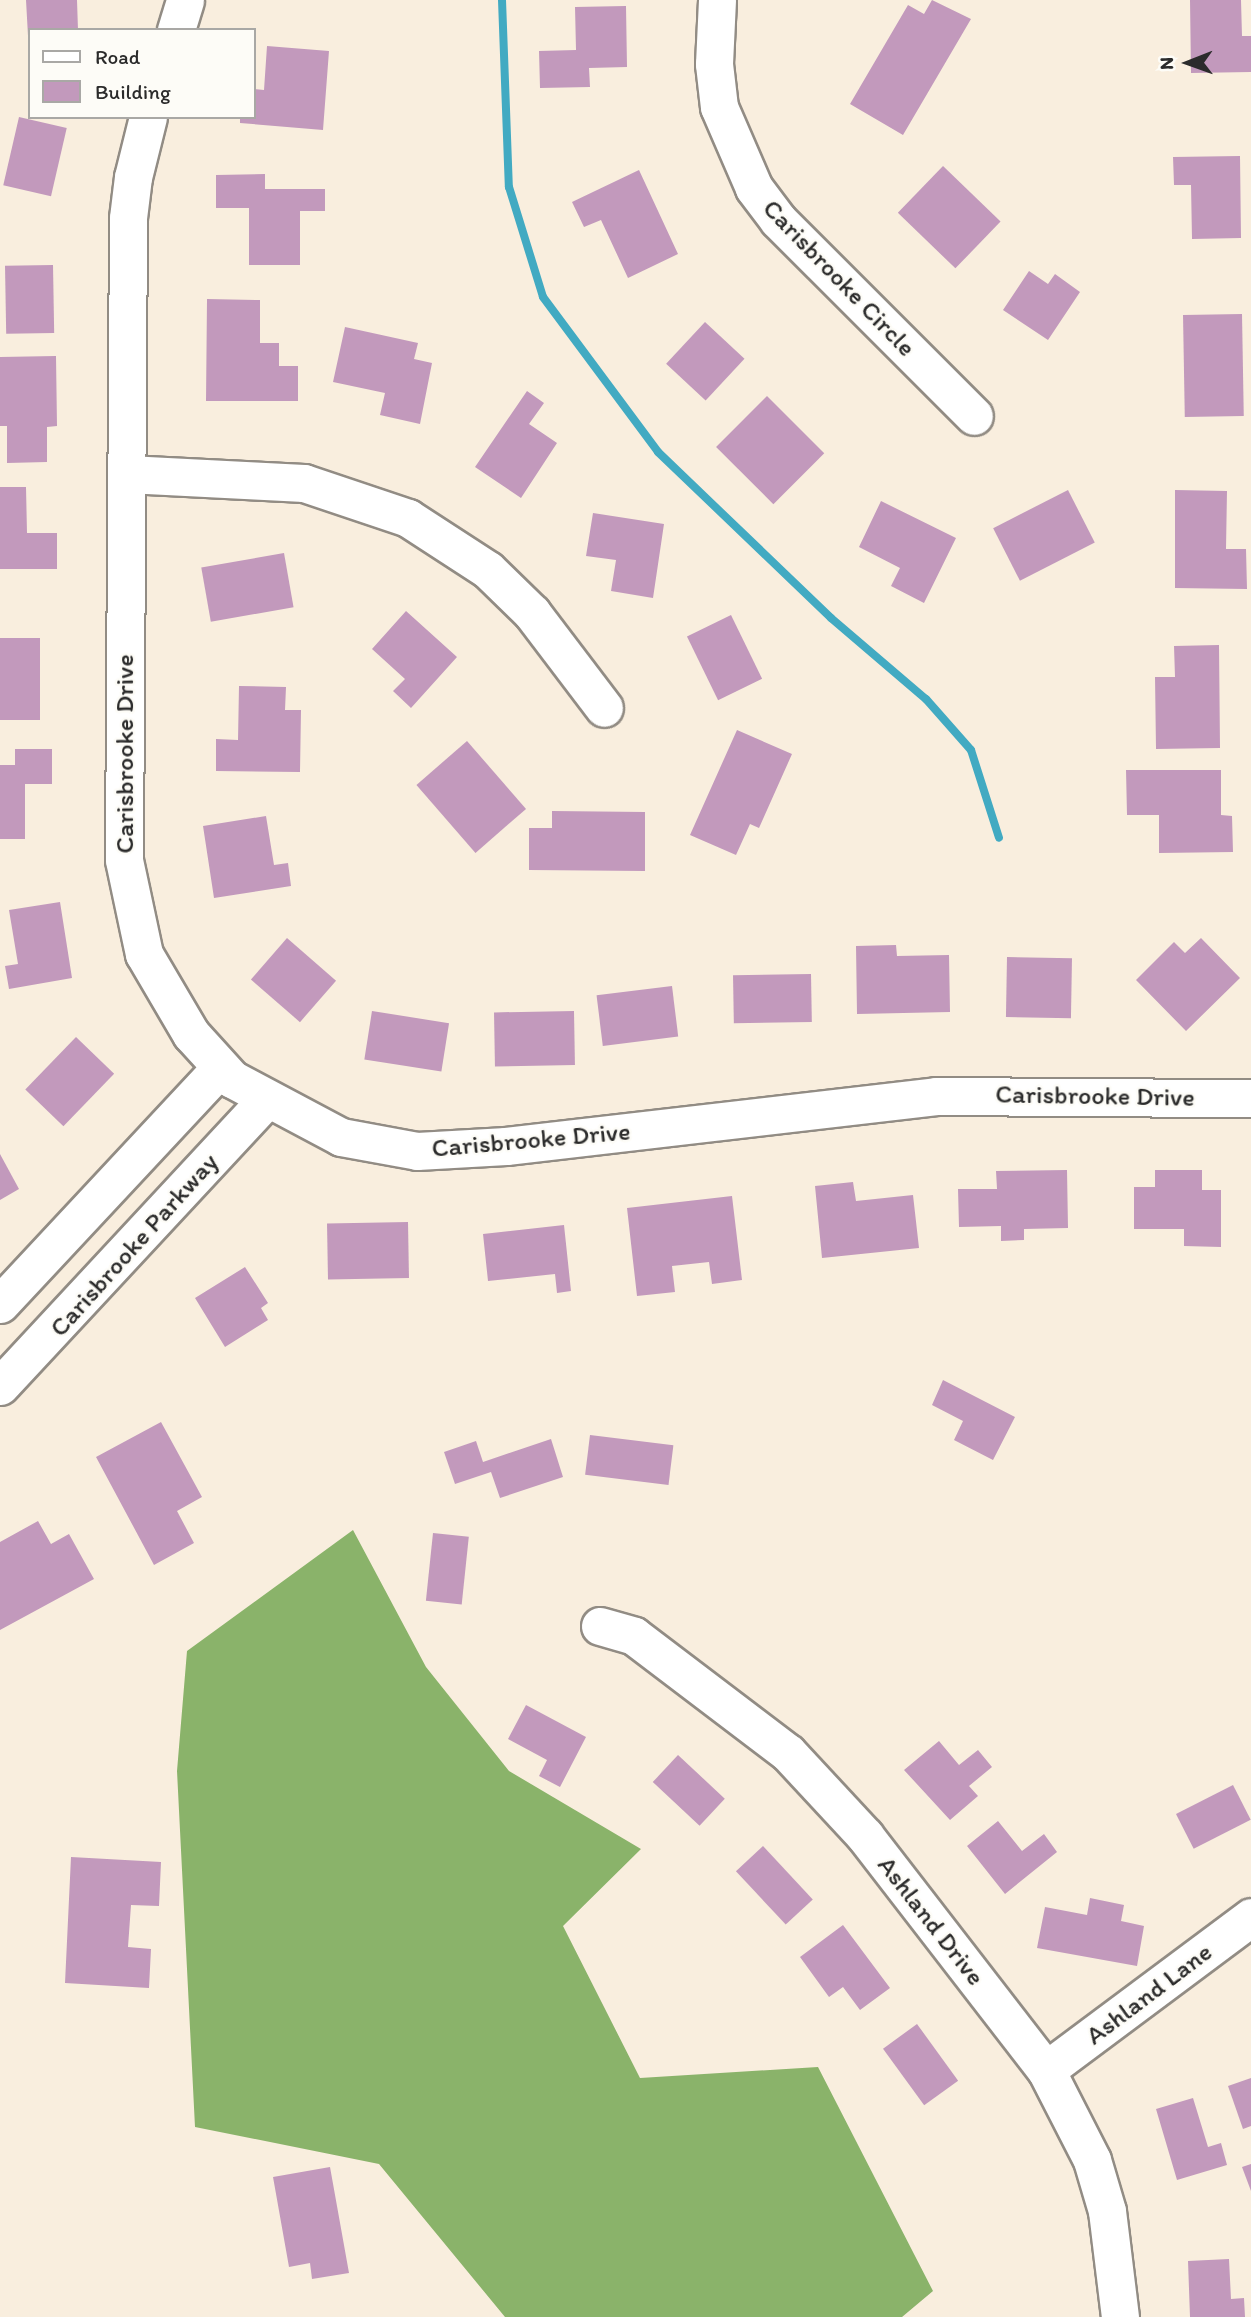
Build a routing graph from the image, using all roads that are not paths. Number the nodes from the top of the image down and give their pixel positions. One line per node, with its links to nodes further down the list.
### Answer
1 (185, 0): 3 (street)
2 (717, 0): 5 (street, Carisbrooke Circle)
3 (177, 28)
4 (148, 119): 6 (street, Carisbrooke Drive)
5 (974, 416)
6 (127, 474): 7 (street); 8 (street, Carisbrooke Drive)
7 (604, 708)
8 (219, 1068): 10 (street, Carisbrooke Drive); 11 (street)
9 (1251, 1098): 10 (street, Carisbrooke Drive)
10 (266, 1100): 12 (street, Carisbrooke Parkway)
11 (77, 1221): 12 (street); 13 (street)
12 (119, 1261): 14 (street, Carisbrooke Parkway)
13 (0, 1304)
14 (0, 1386)
15 (600, 1626): 17 (street, Ashland Drive)
16 (1251, 1917): 17 (street, Ashland Lane)
17 (1046, 2070): 18 (street, Ashland Drive)
18 (1120, 2317)

